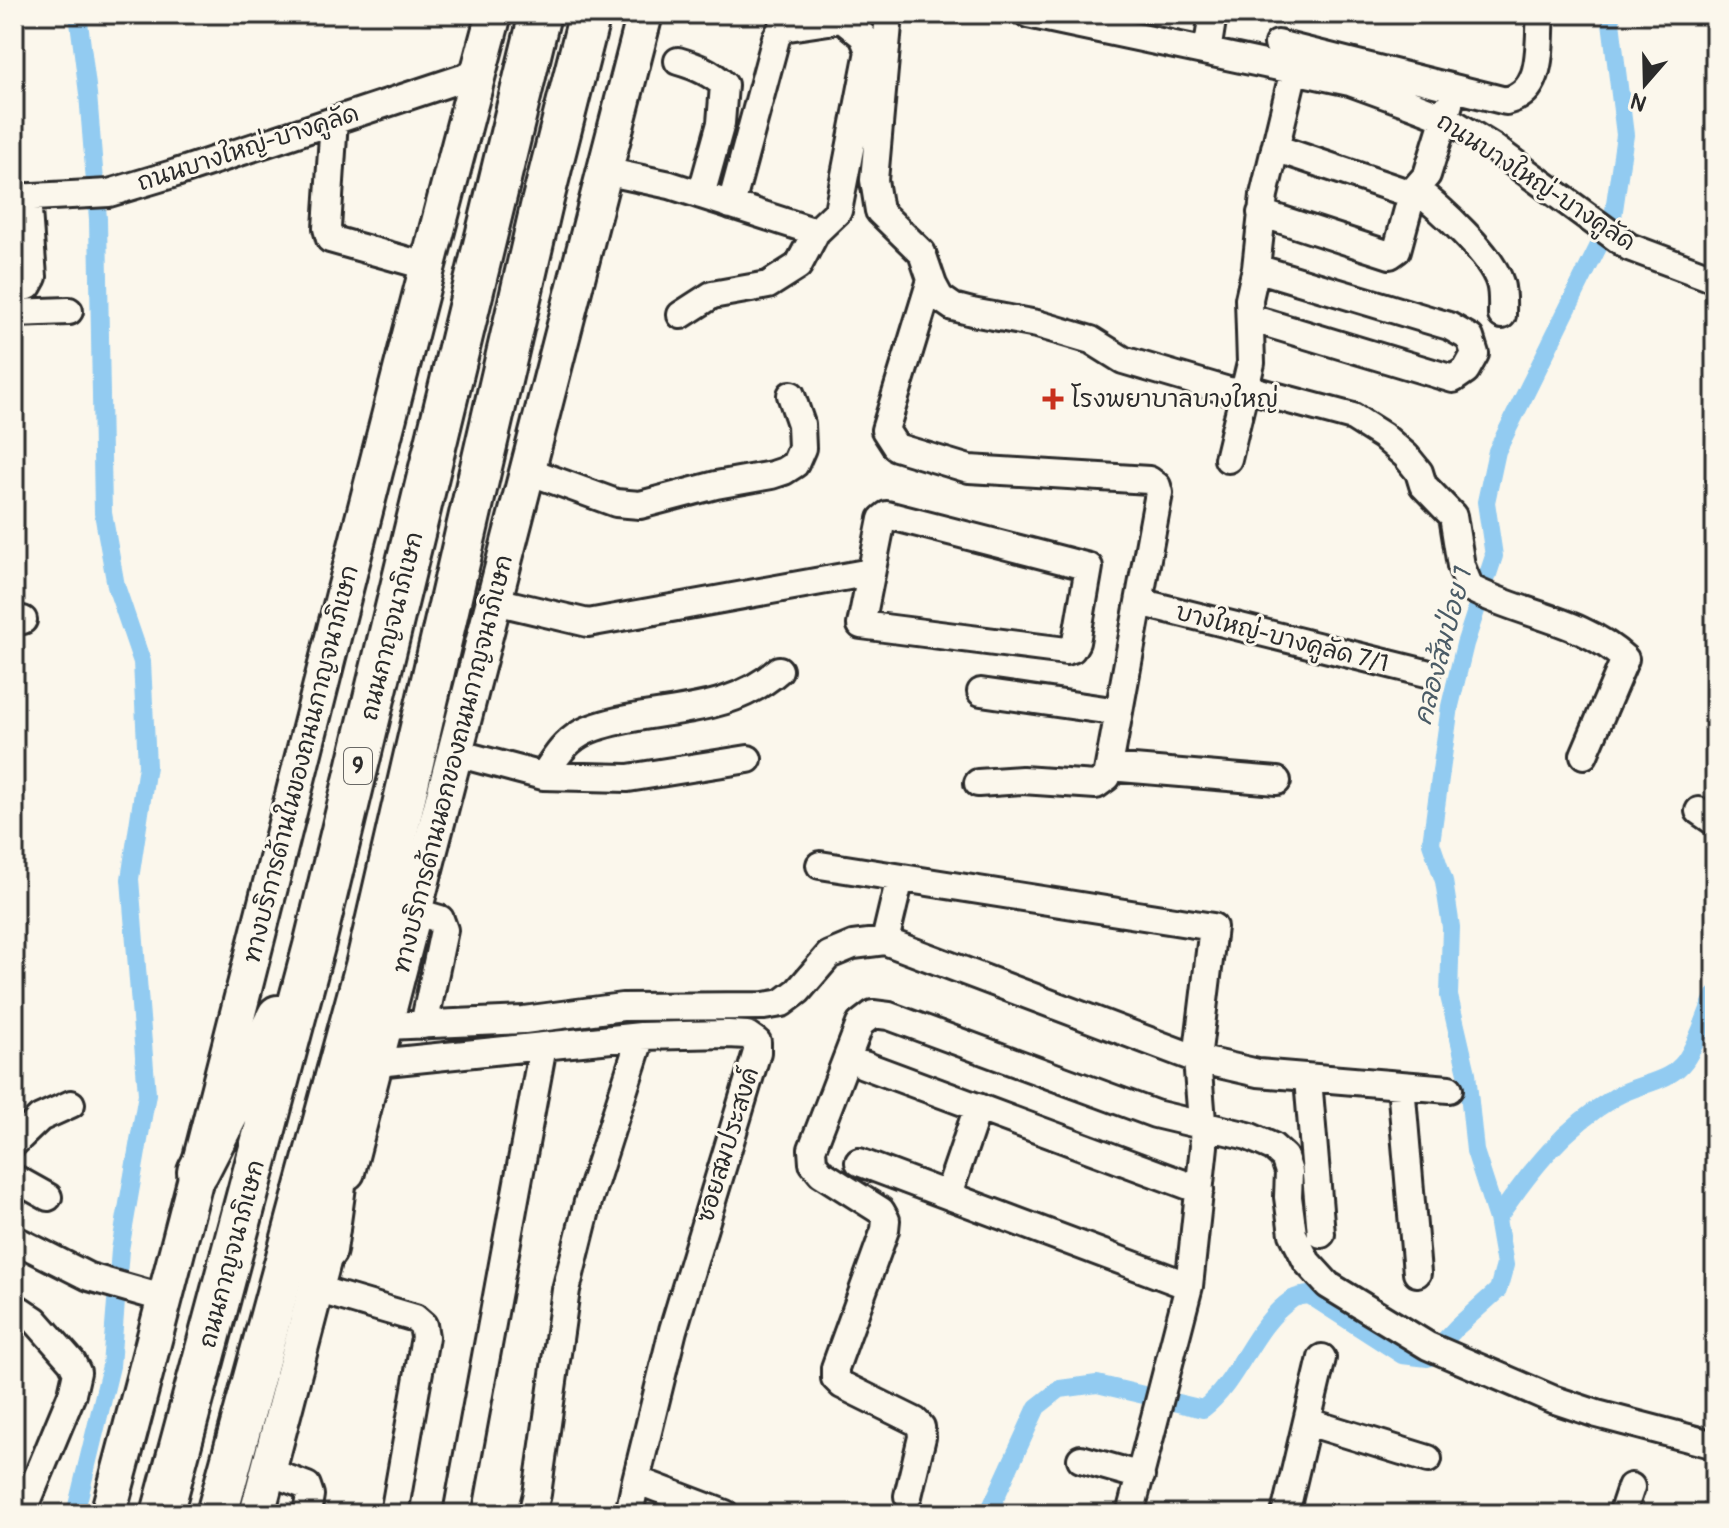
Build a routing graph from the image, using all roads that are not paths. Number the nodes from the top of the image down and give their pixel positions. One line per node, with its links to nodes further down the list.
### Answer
1 (494, 14): 16 (main road, ทางบริการด้านในของถนนกาญจนาภิเษก)
2 (540, 14): 62 (highway, ถนนกาญจนาภิเษก / 9)
3 (590, 14): 63 (highway, ถนนกาญจนาภิเษก / 9)
4 (645, 14): 21 (main road, ทางบริการด้านนอกของถนนกาญจนาภิเษก)
5 (889, 14): 22 (street)
6 (1028, 14): 10 (street, ถนนบางใหญ่-บางคูลัด)
7 (1213, 14): 13 (street)
8 (1541, 14): 17 (street)
9 (843, 16): 23 (street); 27 (street)
10 (1073, 19): 11 (street, ถนนบางใหญ่-บางคูลัด)
11 (1135, 25): 13 (street, ถนนบางใหญ่-บางคูลัด)
12 (1278, 44): 17 (street)
13 (1207, 52): 15 (street, ถนนบางใหญ่-บางคูลัด)
14 (678, 61): 25 (street)
15 (1294, 70): 18 (street, ถนนบางใหญ่-บางคูลัด); 20 (street)
16 (478, 73): 19 (street, ถนนบางใหญ่-บางคูลัด); 30 (main road, ทางบริการด้านในของถนนกาญจนาภิเษก)
17 (1456, 89): 18 (street)
18 (1444, 117): 24 (street); 32 (street, ถนนบางใหญ่-บางคูลัด)
19 (334, 120): 26 (street, ถนนบางใหญ่-บางคูลัด); 30 (street)
20 (1275, 148): 24 (street); 28 (street)
21 (604, 171): 25 (street); 43 (main road, ทางบริการด้านนอกของถนนกาญจนาภิเษก)
22 (874, 172): 23 (street); 33 (street)
23 (845, 173): 29 (street)
24 (1414, 190): 28 (street); 38 (street)
25 (701, 195): 27 (street)
26 (20, 197): 34 (street)
27 (731, 205): 29 (street)
28 (1261, 213): 31 (street)
29 (816, 232): 37 (street)
30 (426, 266): 79 (main road, ทางบริการด้านในของถนนกาญจนาภิเษก)
31 (1256, 268): 39 (street); 39 (street)
32 (1715, 279)
33 (931, 280): 40 (street); 46 (street)
34 (14, 288)
35 (69, 311): 36 (street)
36 (14, 313)
37 (681, 315)
38 (1502, 315)
39 (1250, 318): 40 (street)
40 (1245, 389): 42 (street); 52 (street)
41 (791, 395): 43 (street)
42 (1228, 459)
43 (526, 470): 45 (main road, ทางบริการด้านนอกของถนนกาญจนาภิเษก)
44 (871, 572): 44 (street); 45 (street)
45 (495, 601): 51 (main road, ทางบริการด้านนอกของถนนกาญจนาภิเษก)
46 (1139, 602): 48 (street, บางใหญ่-บางคูลัด 7/1); 50 (street)
47 (779, 670): 55 (street)
48 (1426, 673)
49 (981, 692): 50 (street)
50 (1119, 712): 54 (street)
51 (456, 753): 55 (street); 60 (main road, ทางบริการด้านนอกของถนนกาญจนาภิเษก)
52 (1584, 755)
53 (748, 759): 55 (street)
54 (1109, 767): 56 (street); 57 (street)
55 (543, 776)
56 (1277, 781)
57 (978, 783)
58 (820, 865): 59 (street)
59 (900, 878): 61 (street); 68 (street)
60 (416, 912): 64 (street); 65 (main road, ทางบริการด้านนอกของถนนกาญจนาภิเษก)
61 (885, 941): 64 (street); 68 (street)
62 (314, 946): 79 (highway); 105 (highway, ถนนกาญจนาภิเษก / 9)
63 (366, 966): 86 (highway); 106 (highway, ถนนกาญจนาภิเษก / 9)
64 (424, 1025): 65 (street)
65 (386, 1026): 69 (main road, ทางบริการด้านนอกของถนนกาญจนาภิเษก)
66 (641, 1036): 67 (street, ซอยสมประสงค์); 99 (street, ซอยสมประสงค์); 111 (street)
67 (543, 1046): 69 (street, ซอยสมประสงค์); 110 (street)
68 (1197, 1059): 71 (street); 76 (street)
69 (377, 1063): 86 (main road, ทางบริการด้านนอกของถนนกาญจนาภิเษก)
70 (864, 1065): 75 (street)
71 (1308, 1079): 72 (street); 84 (street)
72 (1401, 1085): 73 (street); 87 (street)
73 (1449, 1089)
74 (71, 1104): 77 (street)
75 (978, 1107): 81 (street); 82 (street)
76 (1204, 1126): 81 (street); 94 (street); 101 (street)
77 (14, 1143)
78 (859, 1162): 82 (street)
79 (198, 1172): 90 (main road, ทางบริการด้านในของถนนกาญจนาภิเษก)
80 (14, 1178): 83 (street)
81 (1200, 1190): 88 (street)
82 (948, 1195): 88 (street)
83 (48, 1197)
84 (1321, 1234)
85 (14, 1239): 90 (street)
86 (326, 1250): 89 (main road, ทางบริการด้านนอกของถนนกาญจนาภิเษก)
87 (1417, 1273)
88 (1189, 1286): 98 (street)
89 (316, 1289): 97 (main road, ทางบริการด้านนอกของถนนกาญจนาภิเษก); 109 (street)
90 (150, 1294): 104 (main road, ทางบริการด้านในของถนนกาญจนาภิเษก)
91 (14, 1306): 103 (street)
92 (1322, 1358): 93 (street)
93 (1308, 1422): 96 (street); 102 (street)
94 (1715, 1445)
95 (1081, 1459): 98 (street)
96 (1428, 1459)
97 (267, 1471): 107 (main road, ทางบริการด้านนอกของถนนกาญจนาภิเษก); 108 (street)
98 (1141, 1476): 114 (street)
99 (636, 1480): 112 (street); 113 (street)
100 (1631, 1487): 115 (street)
101 (908, 1496)
102 (1292, 1512)
103 (22, 1514)
104 (108, 1514)
105 (162, 1514)
106 (217, 1514)
107 (257, 1514)
108 (307, 1514)
109 (394, 1514)
110 (457, 1514)
111 (532, 1514)
112 (629, 1514)
113 (725, 1514)
114 (1130, 1514)
115 (1622, 1514)

